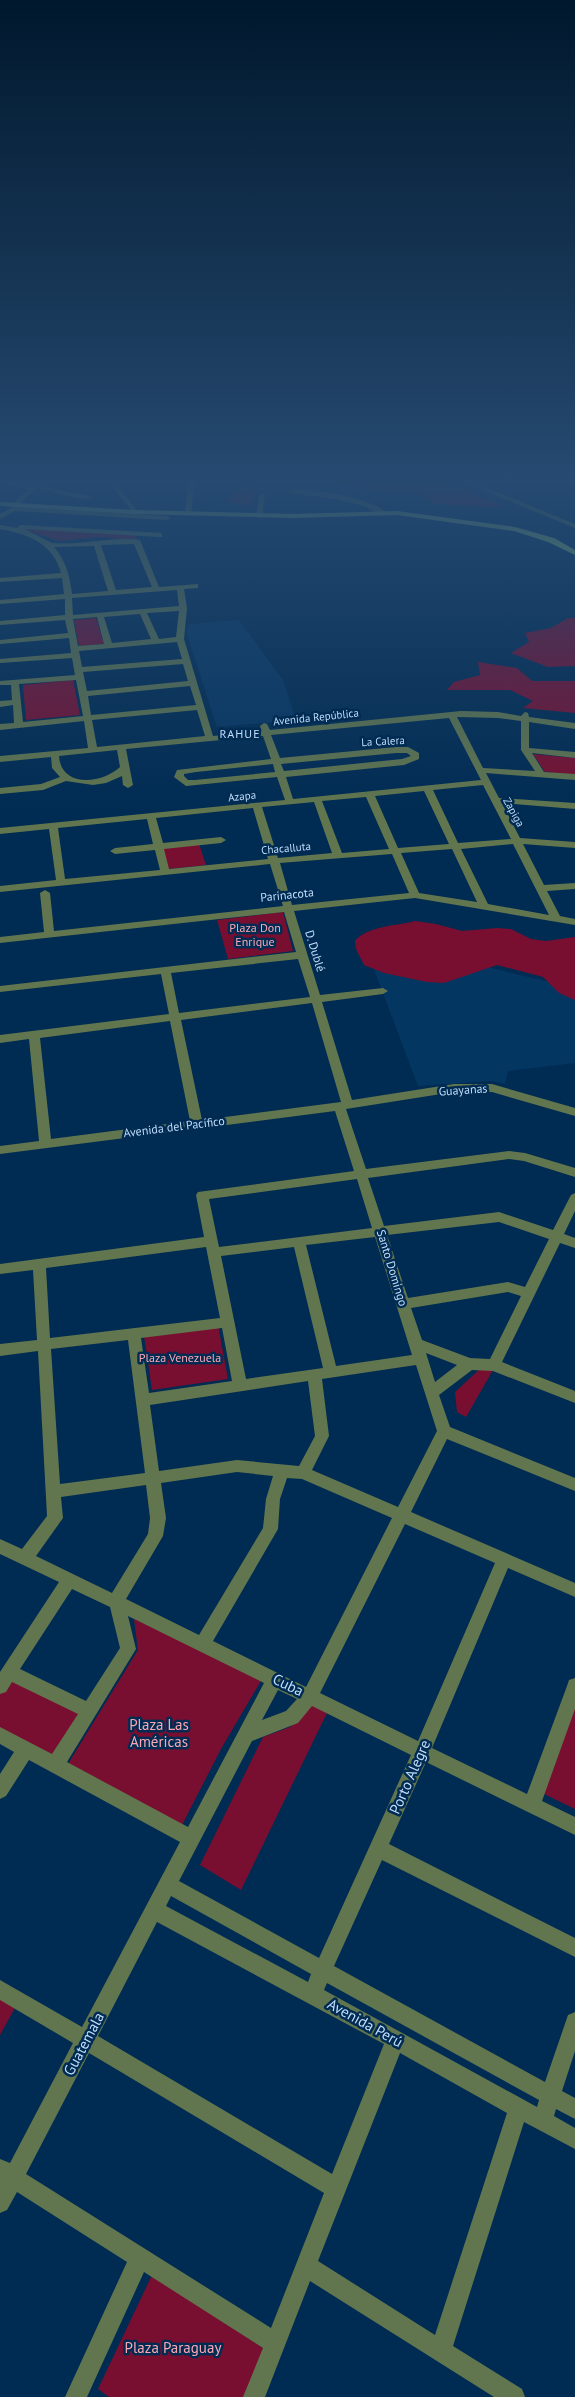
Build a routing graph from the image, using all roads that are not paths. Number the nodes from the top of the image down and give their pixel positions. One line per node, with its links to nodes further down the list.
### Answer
1 (68, 589): 6 (street)
2 (112, 589): 5 (street)
3 (156, 589): 5 (street)
4 (180, 589): 8 (street)
5 (113, 593): 6 (street)
6 (69, 596): 7 (street); 11 (street)
7 (0, 602)
8 (183, 608): 9 (street); 14 (street)
9 (142, 612): 10 (street); 15 (street)
10 (100, 615): 11 (street); 17 (street)
11 (69, 618): 12 (street); 13 (street)
12 (0, 623)
13 (72, 635): 16 (street); 18 (street)
14 (180, 639): 15 (street); 19 (street)
15 (156, 641): 17 (street)
16 (0, 642)
17 (109, 646): 18 (street)
18 (75, 652): 20 (street); 21 (street)
19 (186, 661): 21 (street); 24 (street)
20 (0, 662)
21 (79, 673): 22 (street); 25 (street)
22 (15, 682): 23 (street); 26 (street)
23 (0, 683)
24 (193, 683): 25 (street); 28 (street)
25 (83, 694): 31 (street)
26 (18, 702): 27 (street); 33 (street)
27 (0, 704)
28 (200, 707): 31 (street); 37 (street)
29 (452, 715): 30 (street, Avenida República); 36 (street, Avenida República); 47 (street, Zapiga)
30 (525, 717): 32 (street, Avenida República); 35 (street, Avenida República); 36 (street, Avenida República); 40 (street)
31 (88, 718): 33 (street); 38 (street)
32 (575, 722)
33 (19, 725): 34 (street)
34 (0, 726)
35 (575, 726)
36 (265, 730): 37 (street, Avenida República); 45 (street)
37 (209, 735): 38 (street, Avenida República); 39 (street, Avenida República)
38 (93, 746): 39 (street, Avenida República); 41 (street, Avenida República); 42 (street, Avenida República)
39 (121, 747): 46 (street)
40 (525, 750): 43 (street); 49 (street)
41 (0, 752)
42 (55, 753): 44 (street, Avenida República); 51 (street)
43 (575, 755)
44 (0, 759)
45 (276, 762): 48 (street); 48 (street, La Calera); 48 (street, La Calera)
46 (125, 768): 51 (street); 53 (street)
47 (479, 770): 49 (street); 52 (street, Zapiga)
48 (281, 774): 59 (street)
49 (541, 774): 50 (street)
50 (575, 777)
51 (66, 778): 55 (street)
52 (486, 782): 54 (street, Azapa); 58 (street, Zapiga)
53 (128, 785)
54 (427, 788): 56 (street, Azapa); 69 (street)
55 (0, 791)
56 (369, 794): 57 (street, Azapa); 71 (street)
57 (317, 799): 59 (street, Azapa); 72 (street)
58 (495, 800): 61 (street); 66 (street, Zapiga)
59 (290, 802): 60 (street, Azapa)
60 (257, 805): 62 (street, Azapa); 73 (street, D. Dublé)
61 (575, 806)
62 (151, 816): 63 (street, Azapa); 68 (street)
63 (53, 826): 64 (street, Azapa); 75 (street)
64 (0, 832)
65 (221, 840): 68 (street)
66 (517, 840): 67 (street, Chacalluta); 69 (street, Chacalluta); 77 (street, Zapiga)
67 (575, 845)
68 (159, 846): 70 (street); 74 (street)
69 (454, 846): 71 (street, Chacalluta); 81 (street)
70 (115, 851)
71 (395, 851): 72 (street, Chacalluta); 80 (street)
72 (338, 856): 73 (street, Chacalluta)
73 (274, 861): 74 (street, Chacalluta); 82 (street, D. Dublé)
74 (165, 872): 75 (street, Chacalluta)
75 (61, 883): 78 (street, Chacalluta)
76 (575, 886): 77 (street)
77 (541, 888): 83 (street, Zapiga)
78 (0, 889)
79 (45, 893): 85 (street)
80 (414, 895): 81 (street, Parinacota); 82 (street, Parinacota)
81 (483, 905): 83 (street, Parinacota)
82 (288, 907): 85 (street, Parinacota); 87 (street, D. Dublé)
83 (557, 920): 84 (street, Parinacota)
84 (575, 922)
85 (49, 934): 86 (street, Parinacota)
86 (0, 940)
87 (301, 955): 88 (street); 91 (street, D. Dublé)
88 (165, 970): 89 (street); 92 (street)
89 (0, 989)
90 (383, 991): 91 (street)
91 (316, 999): 92 (street); 95 (street, D. Dublé)
92 (176, 1017): 93 (street); 97 (street)
93 (34, 1035): 94 (street); 98 (street)
94 (0, 1039)
95 (343, 1105): 96 (street, Guayanas); 97 (street, Avenida del Pacífico); 101 (street, Santo Domingo)
96 (575, 1112)
97 (198, 1124): 98 (street, Avenida del Pacífico)
98 (45, 1144): 99 (street, Avenida del Pacífico)
99 (0, 1150)
100 (575, 1173): 101 (street)
101 (363, 1176): 103 (street, Santo Domingo); 107 (street)
102 (575, 1198): 104 (street)
103 (380, 1232): 104 (street); 105 (street); 111 (street, Santo Domingo)
104 (556, 1236): 106 (street); 110 (street)
105 (299, 1242): 107 (street); 120 (street)
106 (575, 1242)
107 (212, 1247): 108 (street); 112 (street)
108 (39, 1264): 109 (street); 115 (street)
109 (0, 1269)
110 (528, 1293): 111 (street); 119 (street)
111 (403, 1304): 114 (street, Santo Domingo)
112 (227, 1322): 113 (street); 122 (street)
113 (134, 1333): 115 (street); 125 (street)
114 (416, 1344): 117 (street, Santo Domingo); 118 (street)
115 (43, 1345): 116 (street); 131 (street)
116 (0, 1350)
117 (421, 1359): 120 (street); 123 (street, Santo Domingo)
118 (469, 1364): 119 (street); 123 (street)
119 (494, 1365): 124 (street)
120 (330, 1372): 121 (street)
121 (314, 1375): 122 (street); 128 (street)
122 (240, 1386): 125 (street)
123 (432, 1393): 126 (street, Santo Domingo)
124 (575, 1397)
125 (143, 1400): 129 (street)
126 (444, 1431): 130 (street); 132 (street)
127 (282, 1470): 128 (street); 129 (street); 139 (street)
128 (303, 1473): 132 (street)
129 (153, 1479): 131 (street); 138 (street)
130 (575, 1484)
131 (53, 1492): 134 (street)
132 (403, 1516): 135 (street); 143 (street)
133 (0, 1546): 134 (street, Cuba)
134 (25, 1558): 136 (street, Cuba)
135 (504, 1559): 137 (street); 148 (street, Porto Alegre)
136 (70, 1580): 138 (street, Cuba); 140 (street)
137 (575, 1590)
138 (116, 1601): 139 (street, Cuba); 144 (street)
139 (203, 1643): 141 (street, Cuba)
140 (5, 1679): 144 (street)
141 (275, 1679): 143 (street, Cuba); 145 (street, Guatemala)
142 (575, 1686): 151 (street)
143 (310, 1696): 145 (street); 148 (street, Cuba)
144 (89, 1711): 149 (street)
145 (247, 1734): 153 (street, Guatemala)
146 (0, 1735): 147 (street)
147 (26, 1748): 149 (street); 150 (street)
148 (422, 1751): 151 (street, Cuba); 154 (street, Porto Alegre)
149 (56, 1764): 153 (street)
150 (0, 1790)
151 (532, 1805): 152 (street, Cuba)
152 (575, 1826)
153 (192, 1838): 155 (street, Guatemala)
154 (378, 1848): 157 (street); 158 (street, Porto Alegre)
155 (168, 1885): 156 (street, Guatemala); 158 (street, Avenida Perú)
156 (154, 1910): 160 (street, Avenida Perú); 162 (street, Guatemala)
157 (575, 1948)
158 (323, 1970): 160 (street, Porto Alegre); 164 (street, Avenida Perú)
159 (0, 1990): 162 (street)
160 (312, 1994): 163 (street, Avenida Perú)
161 (575, 2022): 164 (street)
162 (86, 2040): 169 (street, Guatemala); 170 (street)
163 (395, 2040): 165 (street, Avenida Perú); 170 (street)
164 (551, 2094): 166 (street, Avenida Perú); 167 (street)
165 (519, 2107): 167 (street, Avenida Perú); 175 (street)
166 (575, 2108)
167 (542, 2120): 168 (street, Avenida Perú)
168 (575, 2139)
169 (7, 2173): 171 (street, Guatemala); 172 (street)
170 (336, 2188): 173 (street)
171 (0, 2203)
172 (140, 2258): 174 (street); 176 (street)
173 (306, 2266): 174 (street); 175 (street)
174 (275, 2344): 177 (street)
175 (441, 2349): 178 (street)
176 (79, 2396)
177 (254, 2397)
178 (514, 2397)

